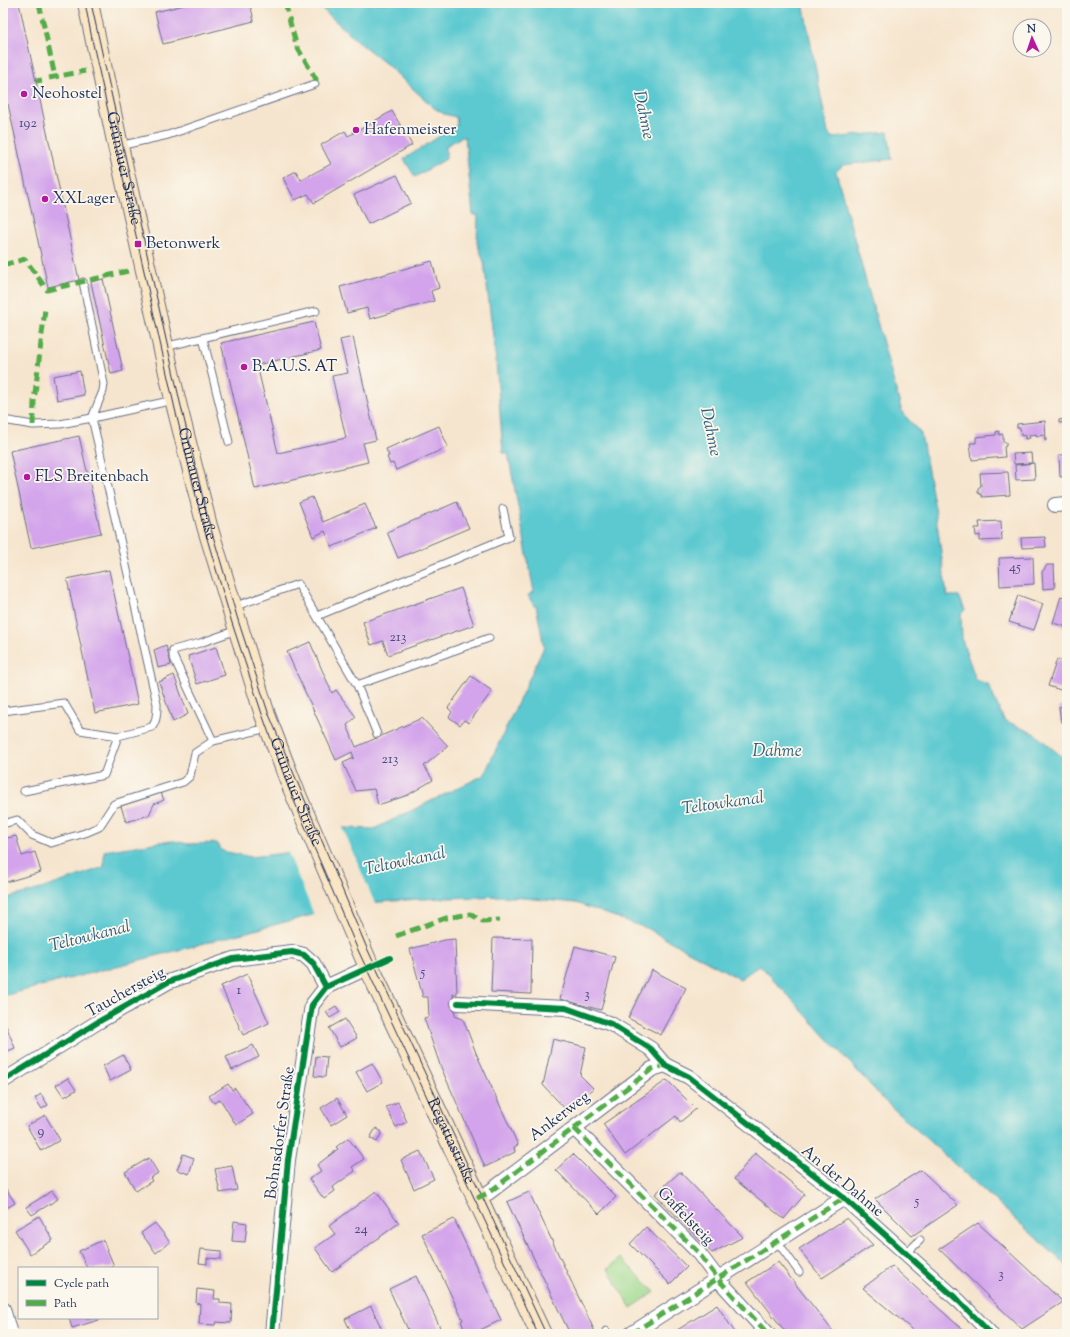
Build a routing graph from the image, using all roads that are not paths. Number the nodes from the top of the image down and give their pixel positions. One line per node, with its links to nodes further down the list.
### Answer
1 (88, 3): 3 (main road, Grünauer Straße)
2 (316, 84): 3 (lane)
3 (118, 146): 7 (main road, Grünauer Straße)
4 (83, 282): 9 (lane)
5 (316, 311): 6 (lane)
6 (202, 338): 7 (lane); 11 (lane)
7 (164, 348): 8 (main road, Grünauer Straße)
8 (175, 399): 9 (lane); 13 (main road, Grünauer Straße)
9 (92, 418): 10 (lane); 21 (lane)
10 (3, 420)
11 (229, 442)
12 (503, 509): 14 (lane)
13 (231, 607): 14 (lane); 15 (main road, Grünauer Straße)
14 (317, 616): 17 (lane)
15 (238, 630): 19 (main road, Grünauer Straße); 22 (lane)
16 (489, 638): 17 (lane)
17 (357, 685): 20 (lane)
18 (3, 711): 21 (lane)
19 (270, 727): 22 (lane); 25 (main road, Grünauer Straße)
20 (377, 734)
21 (118, 736): 23 (lane)
22 (213, 741): 24 (lane)
23 (24, 791)
24 (3, 824)
25 (361, 947): 26 (main road, Regattastraße)
26 (369, 967): 27 (street, Bohnsdorfer Straße); 32 (main road, Regattastraße)
27 (326, 987): 30 (street, Tauchersteig); 41 (street, Bohnsdorfer Straße)
28 (458, 1004): 29 (street)
29 (665, 1065): 31 (street, Ankerweg); 33 (street, An der Dahme)
30 (3, 1081)
31 (574, 1128): 32 (street, Ankerweg); 38 (street, Gaffelsteig)
32 (477, 1198): 42 (main road, Regattastraße)
33 (844, 1198): 35 (street); 36 (street, An der Dahme)
34 (920, 1240): 36 (lane)
35 (777, 1241): 37 (lane); 38 (street)
36 (906, 1254): 45 (street, An der Dahme)
37 (799, 1272)
38 (718, 1279): 43 (street); 44 (street, Gaffelsteig)
39 (3, 1309): 40 (street)
40 (10, 1334)
41 (272, 1334)
42 (542, 1334)
43 (631, 1334)
44 (768, 1334)
45 (991, 1334)

